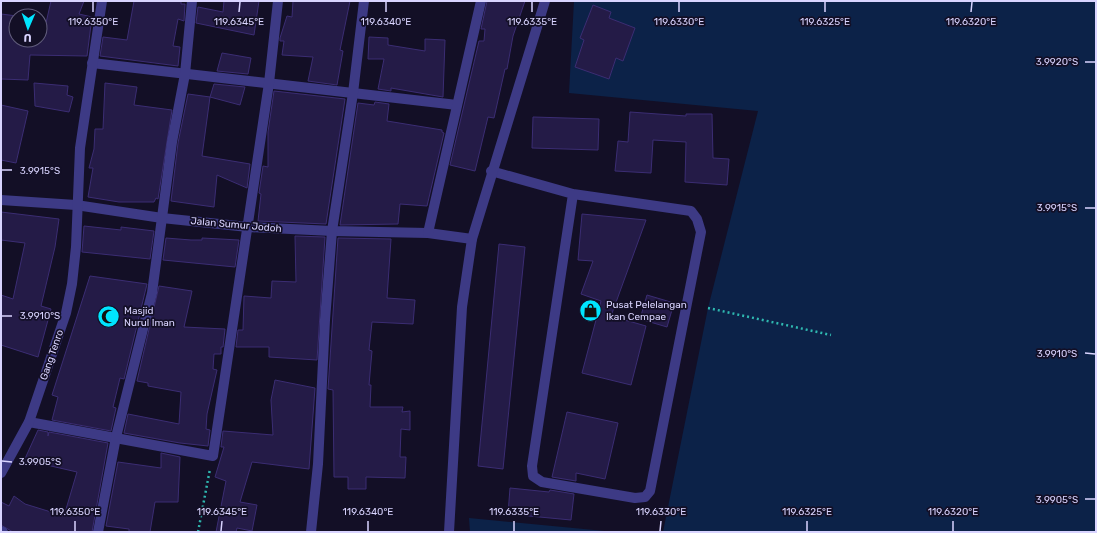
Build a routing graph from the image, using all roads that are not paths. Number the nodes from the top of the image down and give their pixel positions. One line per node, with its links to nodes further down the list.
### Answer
1 (102, 1): 7 (street, Gang Tenro)
2 (192, 1): 8 (street)
3 (278, 1): 9 (street)
4 (364, 1): 10 (street)
5 (481, 1): 11 (street)
6 (545, 1): 12 (street)
7 (92, 62): 8 (street); 15 (street, Gang Tenro)
8 (185, 74): 9 (street); 16 (street)
9 (269, 83): 10 (street); 17 (street)
10 (352, 94): 11 (street); 18 (street)
11 (457, 105): 19 (street)
12 (491, 172): 13 (street); 20 (street)
13 (573, 194): 13 (street)
14 (1, 200): 15 (street, Jalan Sumur Jodoh)
15 (76, 205): 16 (street, Jalan Sumur Jodoh); 21 (street, Gang Tenro)
16 (162, 218): 17 (street, Jalan Sumur Jodoh); 22 (street)
17 (248, 226): 18 (street, Jalan Sumur Jodoh); 22 (street)
18 (332, 231): 19 (street, Jalan Sumur Jodoh); 25 (street)
19 (428, 233): 20 (street, Jalan Sumur Jodoh)
20 (472, 239): 26 (street)
21 (29, 422): 22 (street); 23 (street, Gang Tenro)
22 (116, 437): 24 (street)
23 (1, 473)
24 (98, 532)
25 (310, 532)
26 (449, 532)

